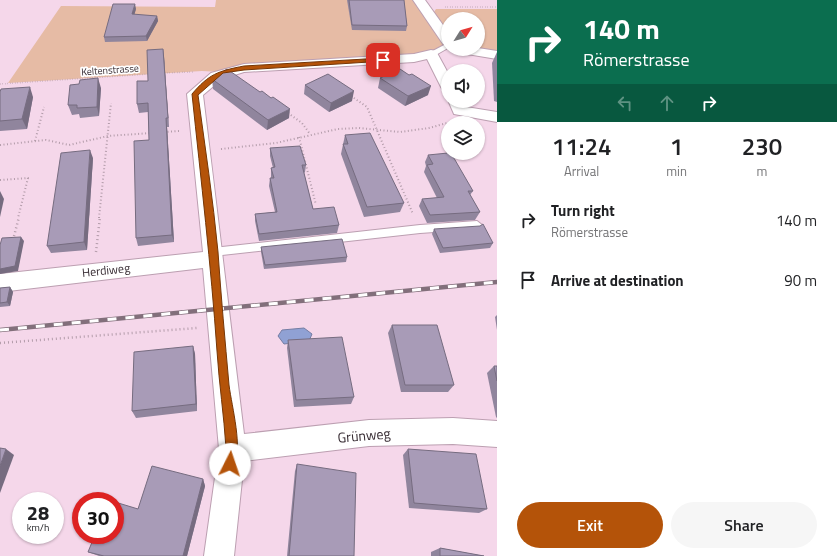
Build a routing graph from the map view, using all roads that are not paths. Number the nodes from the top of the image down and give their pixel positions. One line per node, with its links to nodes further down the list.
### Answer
1 (421, 4): 2 (street)
2 (441, 31)
3 (441, 49): 5 (lane)
4 (485, 53): 6 (street)
5 (431, 54): 7 (street); 11 (street)
6 (497, 55)
7 (441, 73)
8 (463, 108): 9 (street)
9 (497, 118)
10 (477, 225): 11 (lane)
11 (213, 255): 12 (street, Herdiweg); 14 (street)
12 (0, 283)
13 (497, 434): 14 (street, Grünweg)
14 (232, 449): 15 (street)
15 (219, 556)

